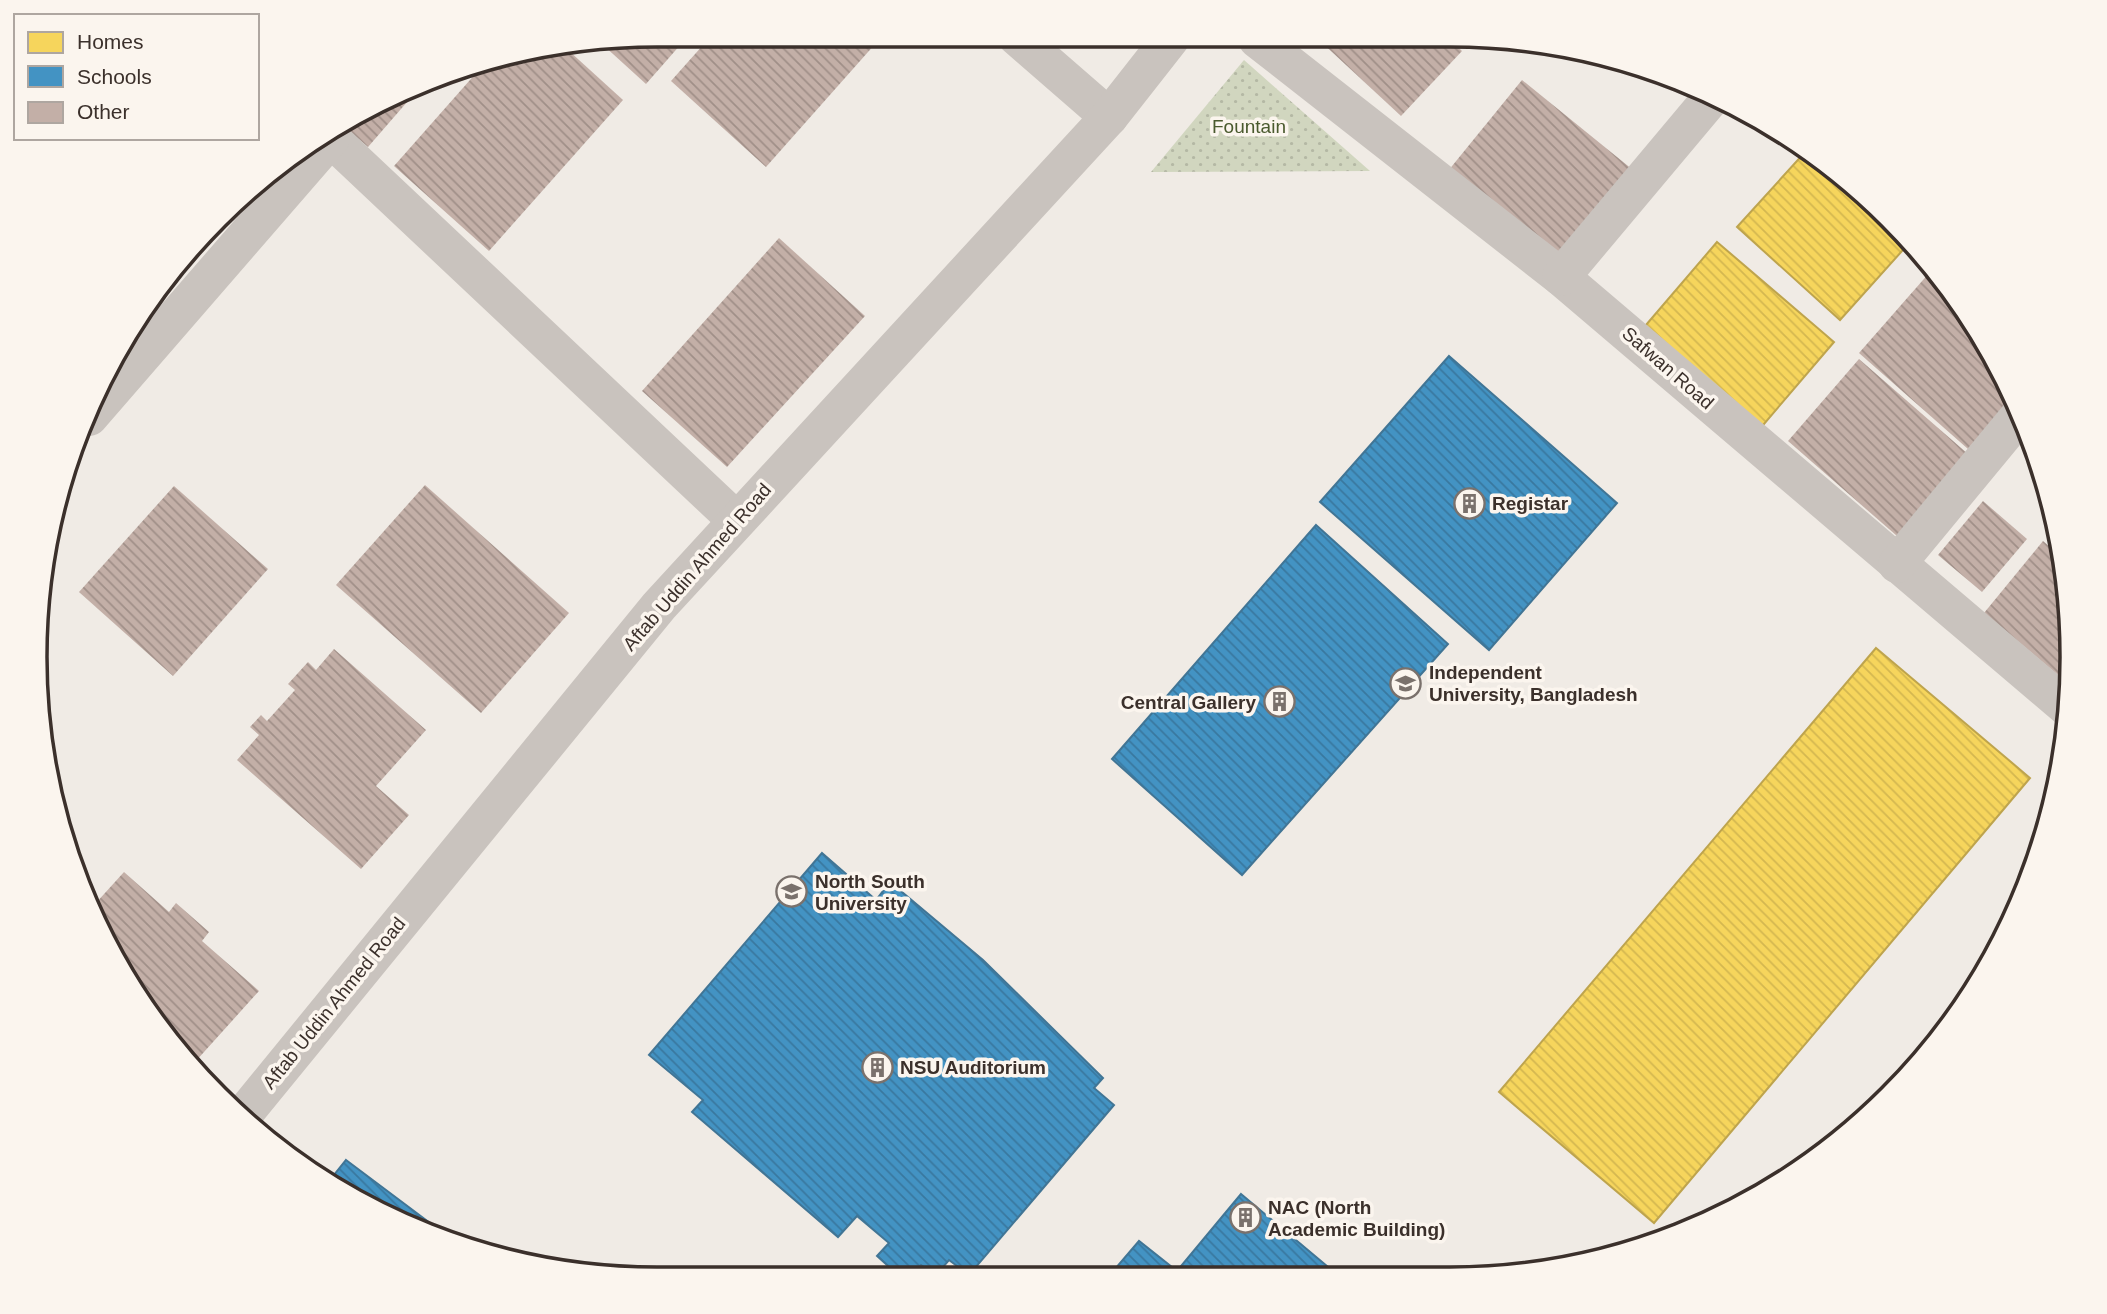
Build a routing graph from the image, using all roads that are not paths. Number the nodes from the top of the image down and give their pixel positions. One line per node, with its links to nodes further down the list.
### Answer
1 (1028, 47): 5 (street)
2 (1164, 47): 5 (street, Aftab Uddin Ahmed Road)
3 (1267, 47): 8 (street, Safwan Road)
4 (1707, 104): 8 (street)
5 (1108, 117): 11 (street, Aftab Uddin Ahmed Road)
6 (333, 141): 11 (street)
7 (313, 154): 9 (street)
8 (1562, 277): 12 (street, Safwan Road)
9 (105, 398)
10 (2013, 424): 12 (street)
11 (736, 520): 14 (street, Aftab Uddin Ahmed Road)
12 (1897, 564): 13 (street, Safwan Road)
13 (2058, 700)
14 (248, 1109)

